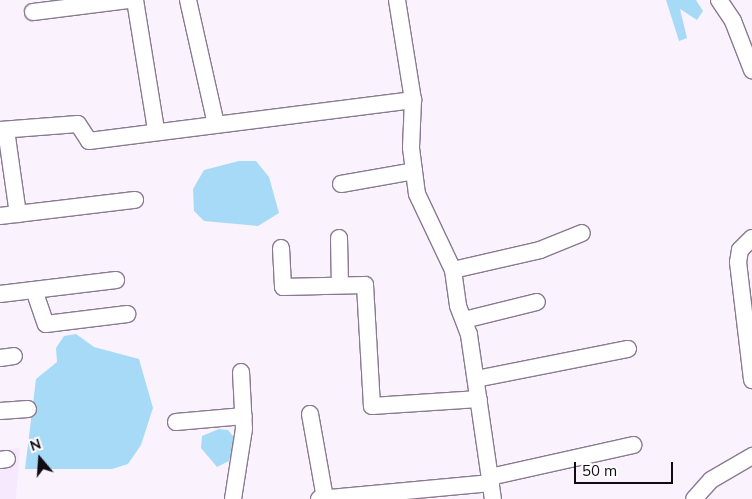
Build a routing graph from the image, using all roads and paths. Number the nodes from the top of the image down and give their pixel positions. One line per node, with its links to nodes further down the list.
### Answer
1 (130, 0): 6 (street)
2 (135, 0): 12 (street)
3 (188, 0): 10 (street)
4 (398, 0): 9 (street)
5 (719, 0): 8 (street)
6 (74, 3): 7 (street)
7 (33, 12)
8 (752, 70)
9 (413, 100): 10 (street); 13 (street)
10 (216, 124): 12 (street)
11 (3, 130): 12 (street); 16 (street)
12 (156, 130)
13 (414, 172): 14 (street); 22 (street)
14 (341, 184)
15 (135, 200): 16 (street)
16 (18, 214): 17 (street)
17 (0, 216)
18 (582, 233): 22 (street)
19 (338, 238): 24 (street)
20 (752, 238): 33 (street)
21 (281, 248): 24 (street)
22 (453, 270): 29 (street)
23 (116, 280): 25 (street)
24 (340, 285): 34 (street)
25 (34, 290): 26 (street); 28 (street)
26 (0, 294)
27 (537, 302): 29 (street)
28 (127, 314)
29 (464, 320): 32 (street)
30 (628, 349): 32 (street)
31 (241, 372): 38 (street)
32 (476, 379): 34 (street)
33 (752, 380)
34 (479, 399): 42 (street)
35 (28, 409): 36 (street)
36 (0, 411)
37 (310, 414): 43 (street)
38 (244, 416): 39 (street); 44 (street)
39 (176, 422)
40 (632, 446): 42 (street)
41 (752, 456): 45 (street)
42 (491, 486): 43 (street)
43 (322, 498)
44 (233, 499)
45 (694, 499)

